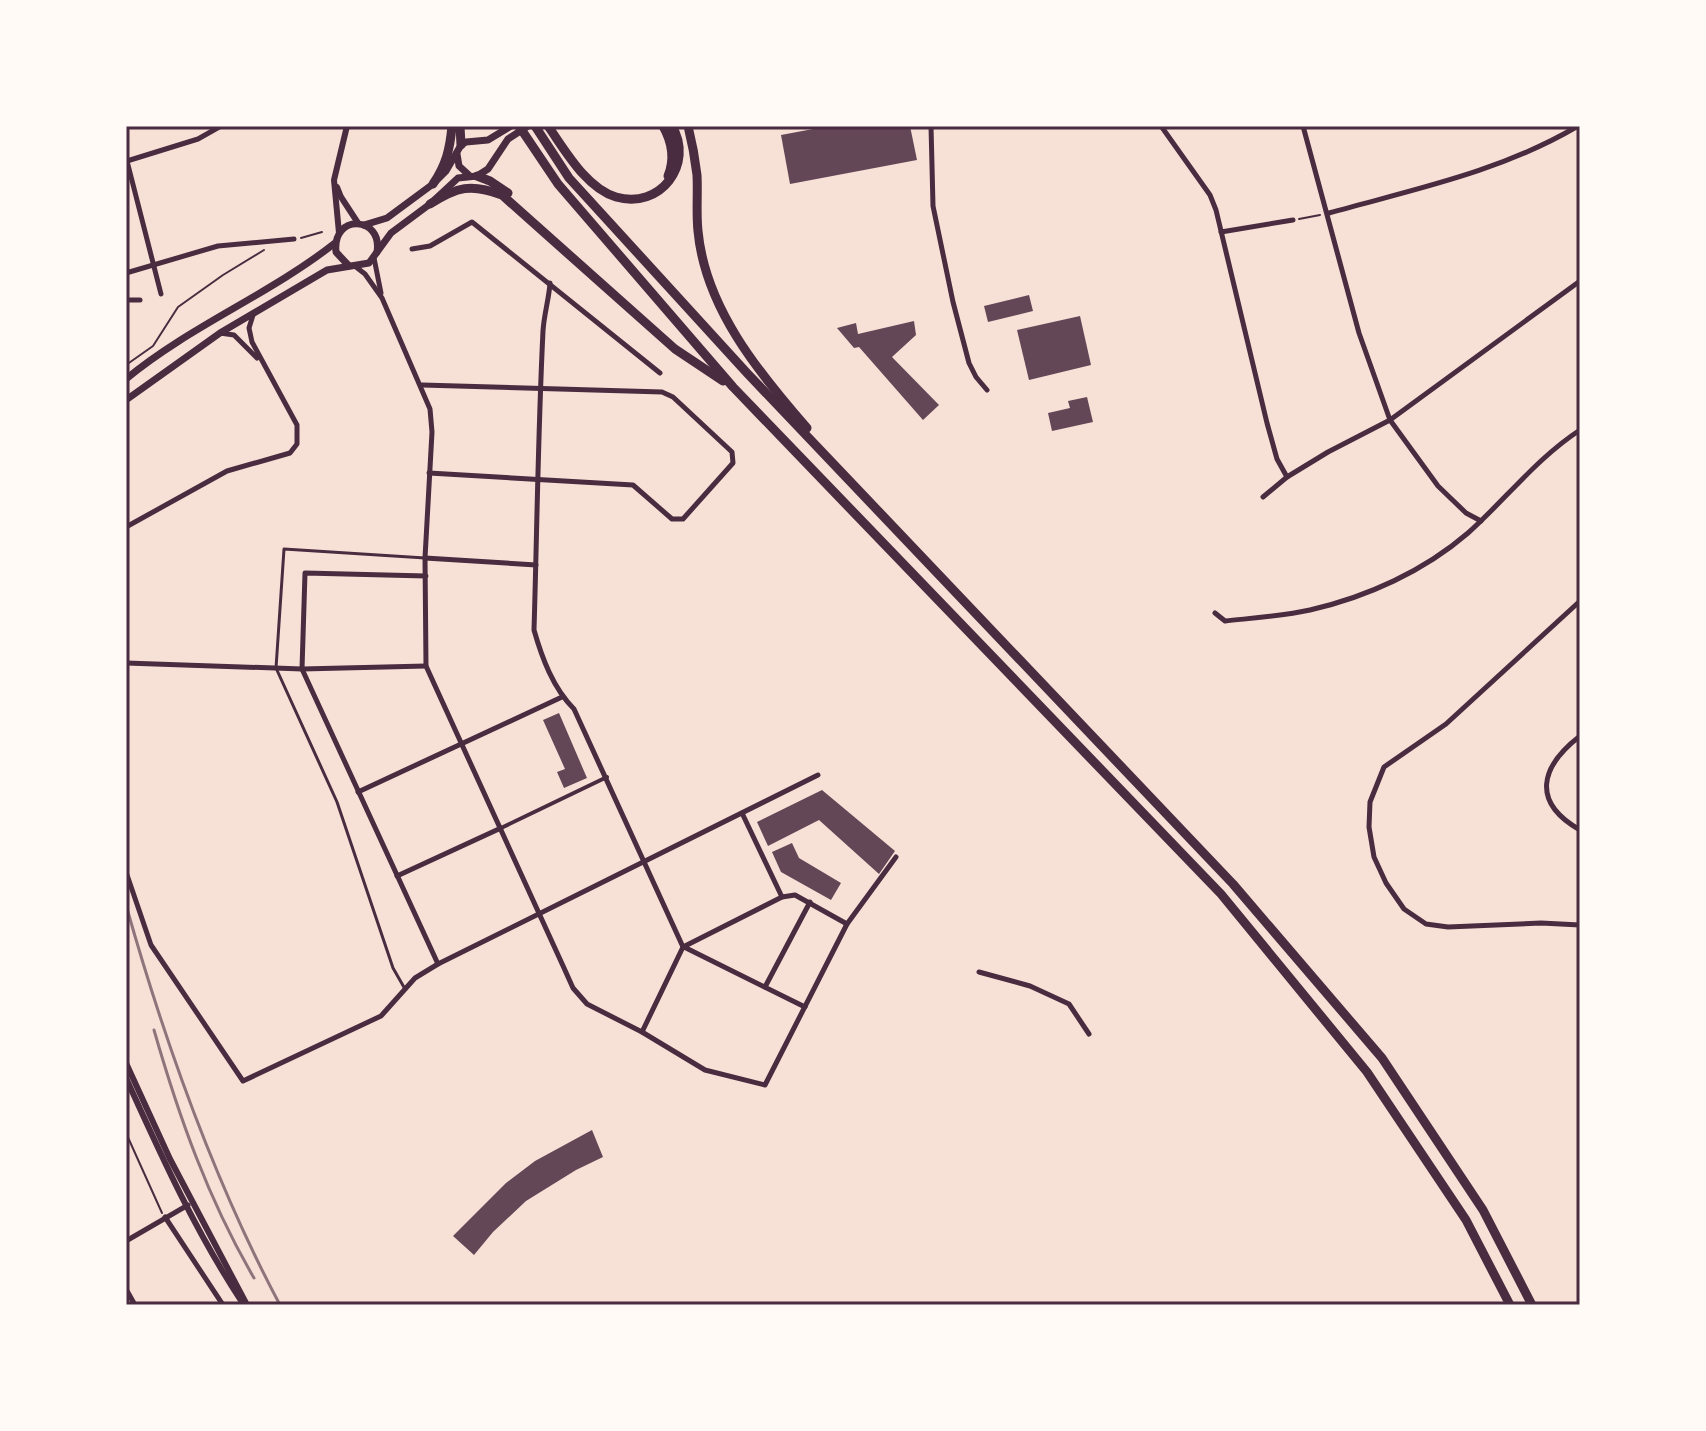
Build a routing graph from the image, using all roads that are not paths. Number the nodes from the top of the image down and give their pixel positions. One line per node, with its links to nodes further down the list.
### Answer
1 (221, 126): 19 (street)
2 (347, 126): 21 (street)
3 (452, 126): 22 (highway)
4 (460, 126): 18 (highway)
5 (511, 126): 17 (main road)
6 (519, 126): 50 (highway)
7 (528, 126): 17 (main road)
8 (535, 126): 62 (highway)
9 (548, 126): 23 (highway)
10 (663, 126): 23 (highway)
11 (672, 126): 23 (highway)
12 (688, 126): 62 (highway)
13 (931, 126): 52 (street)
14 (1161, 126): 28 (street)
15 (1303, 126): 25 (street)
16 (1578, 126): 25 (street)
17 (506, 136): 18 (main road); 20 (main road)
18 (459, 148): 20 (main road); 22 (main road)
19 (126, 161): 35 (street)
20 (473, 176): 24 (main road); 32 (highway)
21 (334, 180): 27 (street); 29 (street)
22 (433, 184): 27 (main road)
23 (653, 194)
24 (430, 204): 32 (highway); 34 (main road)
25 (1329, 213): 54 (street)
26 (1293, 220): 28 (street)
27 (361, 224): 29 (main road); 34 (main road)
28 (1221, 232): 57 (street)
29 (339, 233): 31 (main road)
30 (294, 239): 35 (street)
31 (335, 243): 36 (main road); 48 (main road)
32 (560, 247): 50 (highway)
33 (412, 249): 39 (street)
34 (376, 255): 36 (main road); 41 (street)
35 (154, 265): 37 (street); 40 (street)
36 (353, 266): 41 (street); 44 (main road)
37 (126, 273)
38 (1580, 281): 54 (street)
39 (550, 283): 47 (street); 51 (street)
40 (161, 294)
41 (382, 298): 49 (street)
42 (126, 300): 43 (street)
43 (140, 300)
44 (254, 313): 45 (main road); 46 (street)
45 (220, 333): 46 (street); 53 (main road)
46 (260, 361): 61 (street)
47 (660, 373)
48 (126, 379)
49 (422, 385): 51 (street); 56 (street)
50 (733, 387): 108 (highway)
51 (540, 390): 58 (street); 58 (street)
52 (987, 390)
53 (126, 400)
54 (1390, 420): 57 (street); 60 (street)
55 (1580, 430): 60 (street)
56 (429, 473): 58 (street); 63 (street)
57 (1287, 477): 59 (street)
58 (538, 479): 64 (street)
59 (1263, 497)
60 (1481, 521): 67 (street)
61 (126, 527)
62 (912, 548): 109 (highway)
63 (425, 558): 64 (street); 65 (street); 70 (lane)
64 (536, 565): 72 (street)
65 (426, 576): 69 (street); 71 (street)
66 (1580, 601): 89 (street)
67 (1215, 613)
68 (126, 663): 70 (street)
69 (426, 666): 71 (street); 74 (street)
70 (276, 668): 71 (street); 94 (lane)
71 (302, 669): 77 (street)
72 (562, 697): 74 (street); 76 (street)
73 (1580, 736): 80 (street)
74 (461, 746): 77 (street); 79 (street)
75 (818, 775): 78 (street)
76 (607, 777): 79 (street); 82 (street)
77 (358, 792): 84 (street)
78 (742, 813): 82 (street); 85 (street)
79 (501, 828): 84 (street); 87 (street)
80 (1580, 830)
81 (896, 857): 88 (street)
82 (646, 862): 87 (street); 90 (street)
83 (126, 872): 94 (street)
84 (397, 876): 91 (street)
85 (782, 897): 86 (street); 90 (street)
86 (810, 902): 88 (street); 93 (street)
87 (540, 914): 91 (street); 96 (street)
88 (847, 924): 95 (street)
89 (1580, 925)
90 (683, 947): 93 (street); 96 (street)
91 (438, 964): 94 (street)
92 (979, 972): 97 (street)
93 (765, 987): 95 (street)
94 (405, 989)
95 (805, 1007): 96 (street)
96 (642, 1032)
97 (1089, 1034)
98 (126, 1063): 100 (street)
99 (126, 1078): 101 (street)
100 (195, 1202): 101 (street); 107 (street)
101 (185, 1206): 102 (street); 107 (street)
102 (165, 1217): 103 (street); 106 (street)
103 (126, 1241)
104 (126, 1289): 105 (street)
105 (135, 1305)
106 (223, 1305)
107 (246, 1305)
108 (1510, 1305)
109 (1532, 1305)

